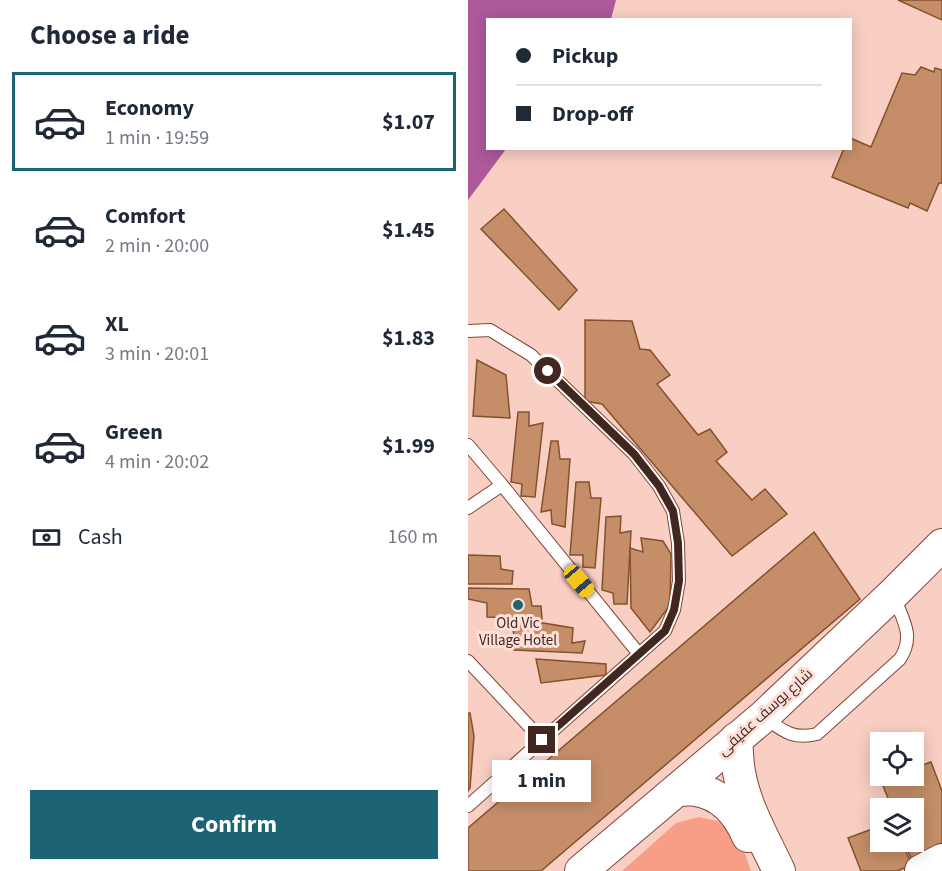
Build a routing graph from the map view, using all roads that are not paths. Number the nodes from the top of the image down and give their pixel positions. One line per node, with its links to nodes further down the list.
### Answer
1 (468, 332): 7 (lane)
2 (468, 445): 3 (lane)
3 (502, 485): 4 (lane); 7 (lane)
4 (468, 508)
5 (942, 545): 6 (street, شارع يوسف عفيفى)
6 (893, 594): 9 (street, شارع يوسف عفيفى); 9 (lane)
7 (639, 654): 11 (lane)
8 (468, 661): 11 (lane)
9 (763, 717): 10 (street, شارع يوسف عفيفى)
10 (736, 739): 12 (street, شارع يوسف عفيفى); 14 (street)
11 (542, 740): 13 (lane)
12 (677, 790): 14 (street); 16 (street, شارع يوسف عفيفى)
13 (468, 806)
14 (751, 827): 17 (street); 18 (street)
15 (942, 860): 19 (street)
16 (581, 871)
17 (763, 871)
18 (779, 871)
19 (921, 871)

